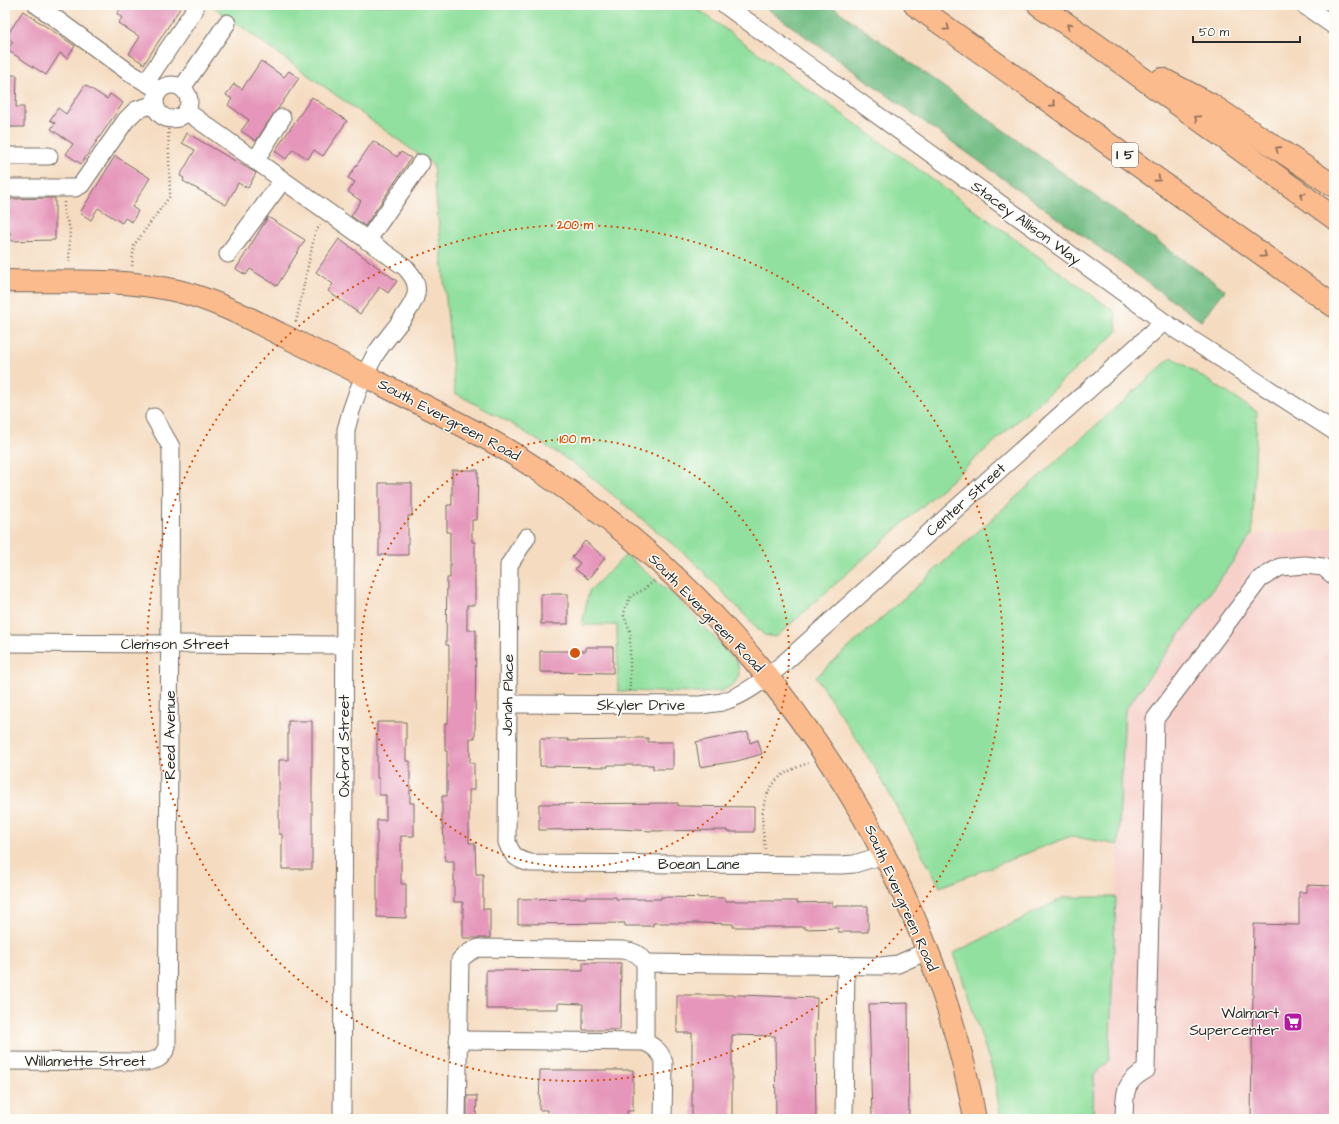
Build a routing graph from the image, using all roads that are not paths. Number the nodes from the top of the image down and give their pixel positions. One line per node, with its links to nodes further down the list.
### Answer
1 (37, 5): 11 (street)
2 (725, 5): 26 (street, Stacey Allison Way)
3 (915, 5): 25 (main road, I 5, one-way to 25)
4 (1039, 5): 9 (main road, one-way to 4)
5 (1304, 5): 8 (street)
6 (195, 9): 11 (street)
7 (227, 23): 10 (street)
8 (1334, 26)
9 (1094, 43): 19 (main road, one-way to 9); 21 (main road, one-way to 9)
10 (182, 88): 11 (street); 12 (street)
11 (153, 92): 12 (street); 20 (street)
12 (186, 111): 16 (street, Oxford Street)
13 (282, 118): 16 (street)
14 (5, 156): 15 (street)
15 (49, 156)
16 (255, 161): 18 (street, Oxford Street)
17 (421, 163): 22 (street)
18 (283, 180): 22 (street, Oxford Street); 23 (street)
19 (1334, 186)
20 (5, 188)
21 (1334, 218)
22 (368, 241): 27 (street, Oxford Street)
23 (228, 254)
24 (5, 281): 27 (main road, South Evergreen Road)
25 (1334, 306)
26 (1164, 322): 29 (street, Stacey Allison Way); 35 (street, Center Street)
27 (365, 376): 34 (street, Oxford Street); 35 (main road, South Evergreen Road)
28 (154, 416): 33 (street, Reed Avenue)
29 (1334, 431)
30 (527, 537): 36 (street, Jonah Place)
31 (1334, 576): 51 (street)
32 (5, 643): 33 (street, Clemson Street)
33 (170, 644): 34 (street, Clemson Street); 44 (street, Reed Avenue)
34 (345, 645): 46 (street, Oxford Street)
35 (767, 677): 36 (street, Skyler Drive); 37 (main road, South Evergreen Road)
36 (508, 704): 38 (street, Jonah Place)
37 (884, 855): 38 (street, Boean Lane); 39 (main road, South Evergreen Road)
38 (515, 856)
39 (926, 951): 41 (street); 50 (main road, South Evergreen Road)
40 (645, 963): 41 (street); 42 (street); 43 (street)
41 (846, 965): 49 (street)
42 (458, 1040): 43 (street); 47 (street)
43 (645, 1042): 48 (street)
44 (163, 1056): 45 (street, Willamette Street)
45 (5, 1061)
46 (342, 1119)
47 (457, 1119)
48 (663, 1119)
49 (844, 1119)
50 (975, 1119)
51 (1124, 1119)

